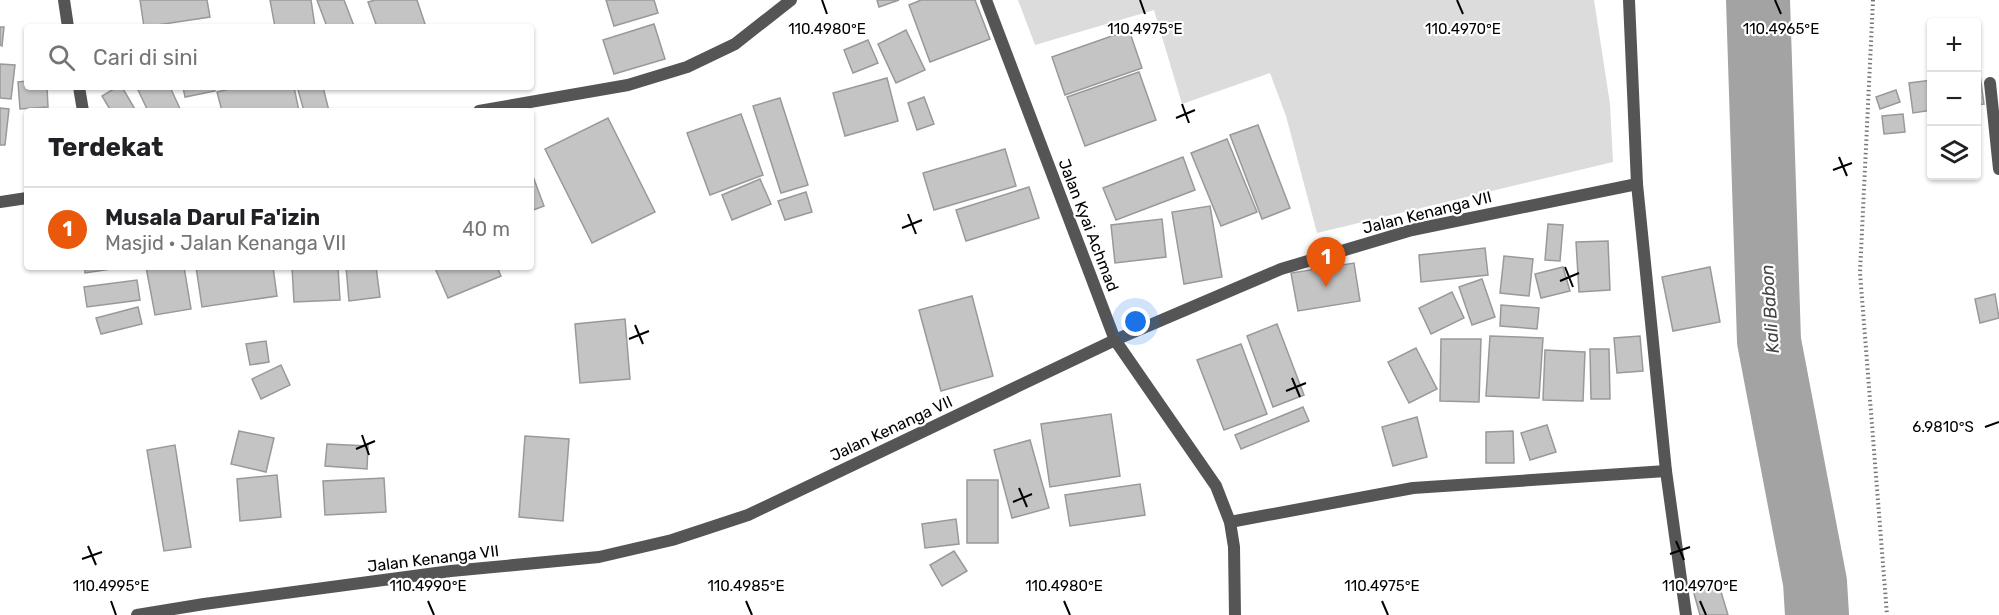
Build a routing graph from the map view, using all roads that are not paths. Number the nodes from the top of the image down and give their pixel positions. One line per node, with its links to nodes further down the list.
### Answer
1 (64, 0): 5 (street)
2 (791, 0): 9 (street)
3 (987, 0): 14 (street, Jalan Kyai Achmad)
4 (1629, 0): 11 (street)
5 (68, 24)
6 (1990, 83): 10 (street)
7 (80, 90): 8 (street)
8 (82, 108)
9 (496, 108)
10 (1999, 169)
11 (1636, 184): 14 (street, Jalan Kenanga VII); 15 (street)
12 (24, 198): 13 (street)
13 (0, 202)
14 (1115, 340): 16 (street, Jalan Kyai Achmad); 17 (street, Jalan Kenanga VII)
15 (1666, 471): 16 (street); 19 (street)
16 (1230, 522): 18 (street, Jalan Kyai Achmad)
17 (137, 615)
18 (1234, 615)
19 (1686, 615)

